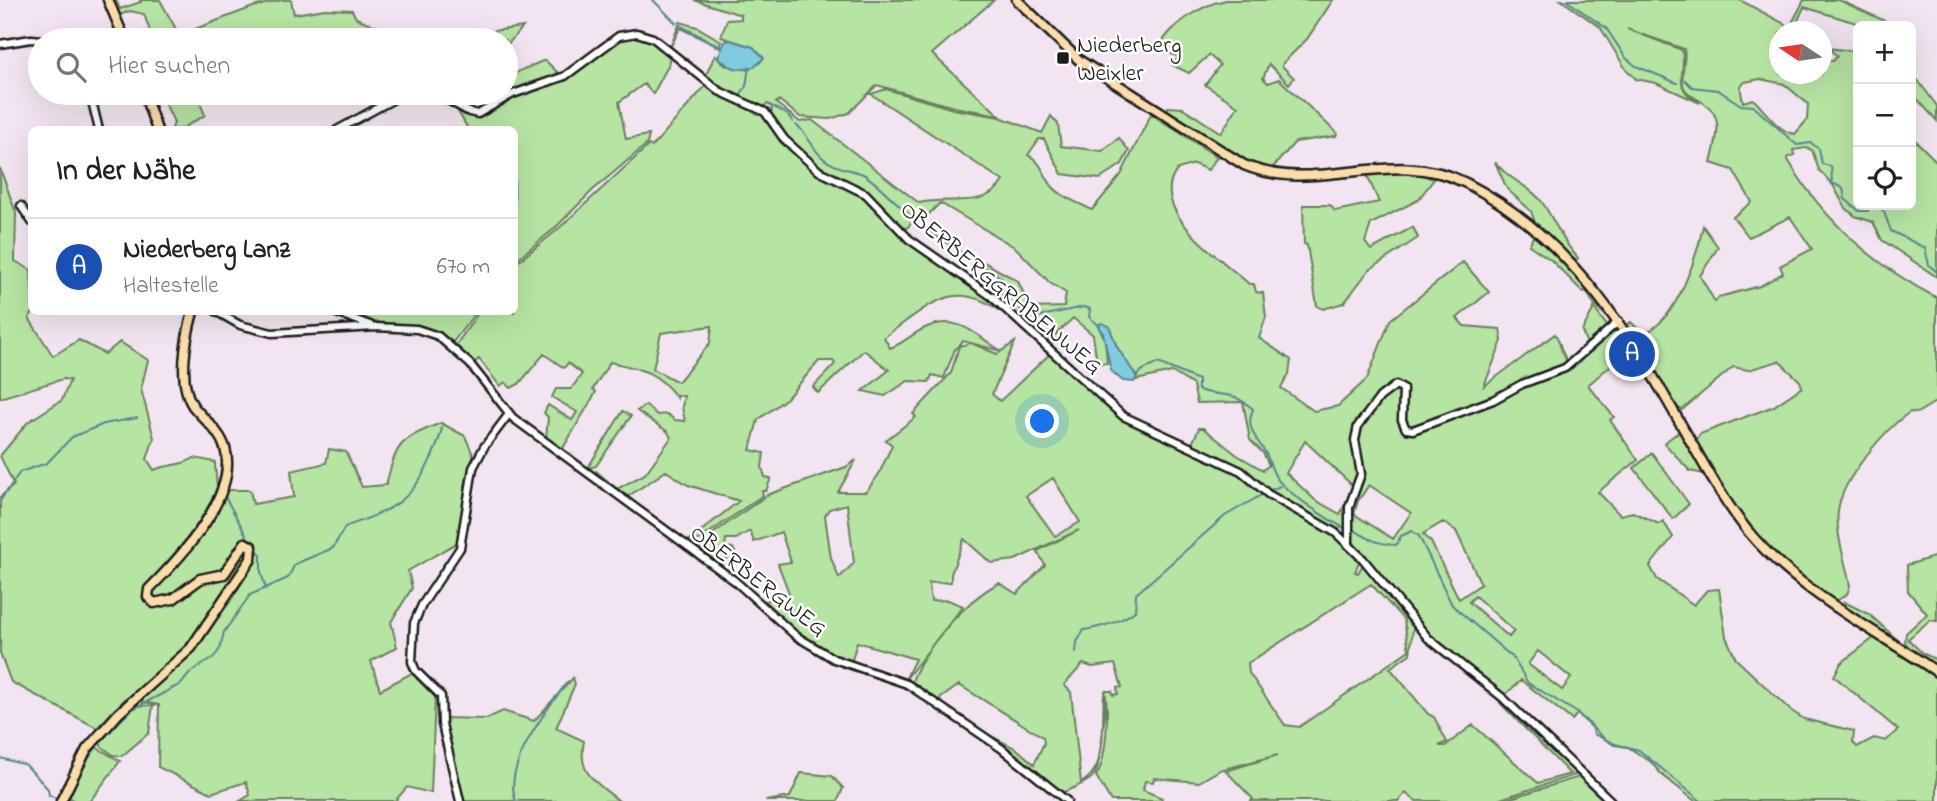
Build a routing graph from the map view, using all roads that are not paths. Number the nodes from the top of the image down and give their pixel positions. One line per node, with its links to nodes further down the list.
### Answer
1 (108, 0): 3 (main road)
2 (1017, 0): 20 (main road)
3 (120, 28)
4 (28, 39): 5 (street)
5 (0, 44)
6 (518, 92): 23 (street, OBERBERGGRABENWEG)
7 (93, 105): 12 (street)
8 (148, 105): 13 (main road)
9 (383, 105): 14 (street)
10 (456, 105): 11 (street, OBERBERGGRABENWEG)
11 (494, 105)
12 (98, 126)
13 (156, 126)
14 (344, 126)
15 (22, 206): 16 (street)
16 (28, 219)
17 (192, 315): 25 (main road)
18 (223, 315): 21 (street)
19 (342, 315): 21 (street)
20 (1619, 321): 23 (street); 24 (main road)
21 (376, 327): 22 (street, OBERBERGWEG)
22 (509, 414): 26 (street); 27 (street, OBERBERGWEG)
23 (1349, 543): 28 (street, OBERBERGGRABENWEG)
24 (1937, 672)
25 (61, 801)
26 (460, 801)
27 (1067, 801)
28 (1611, 801)

